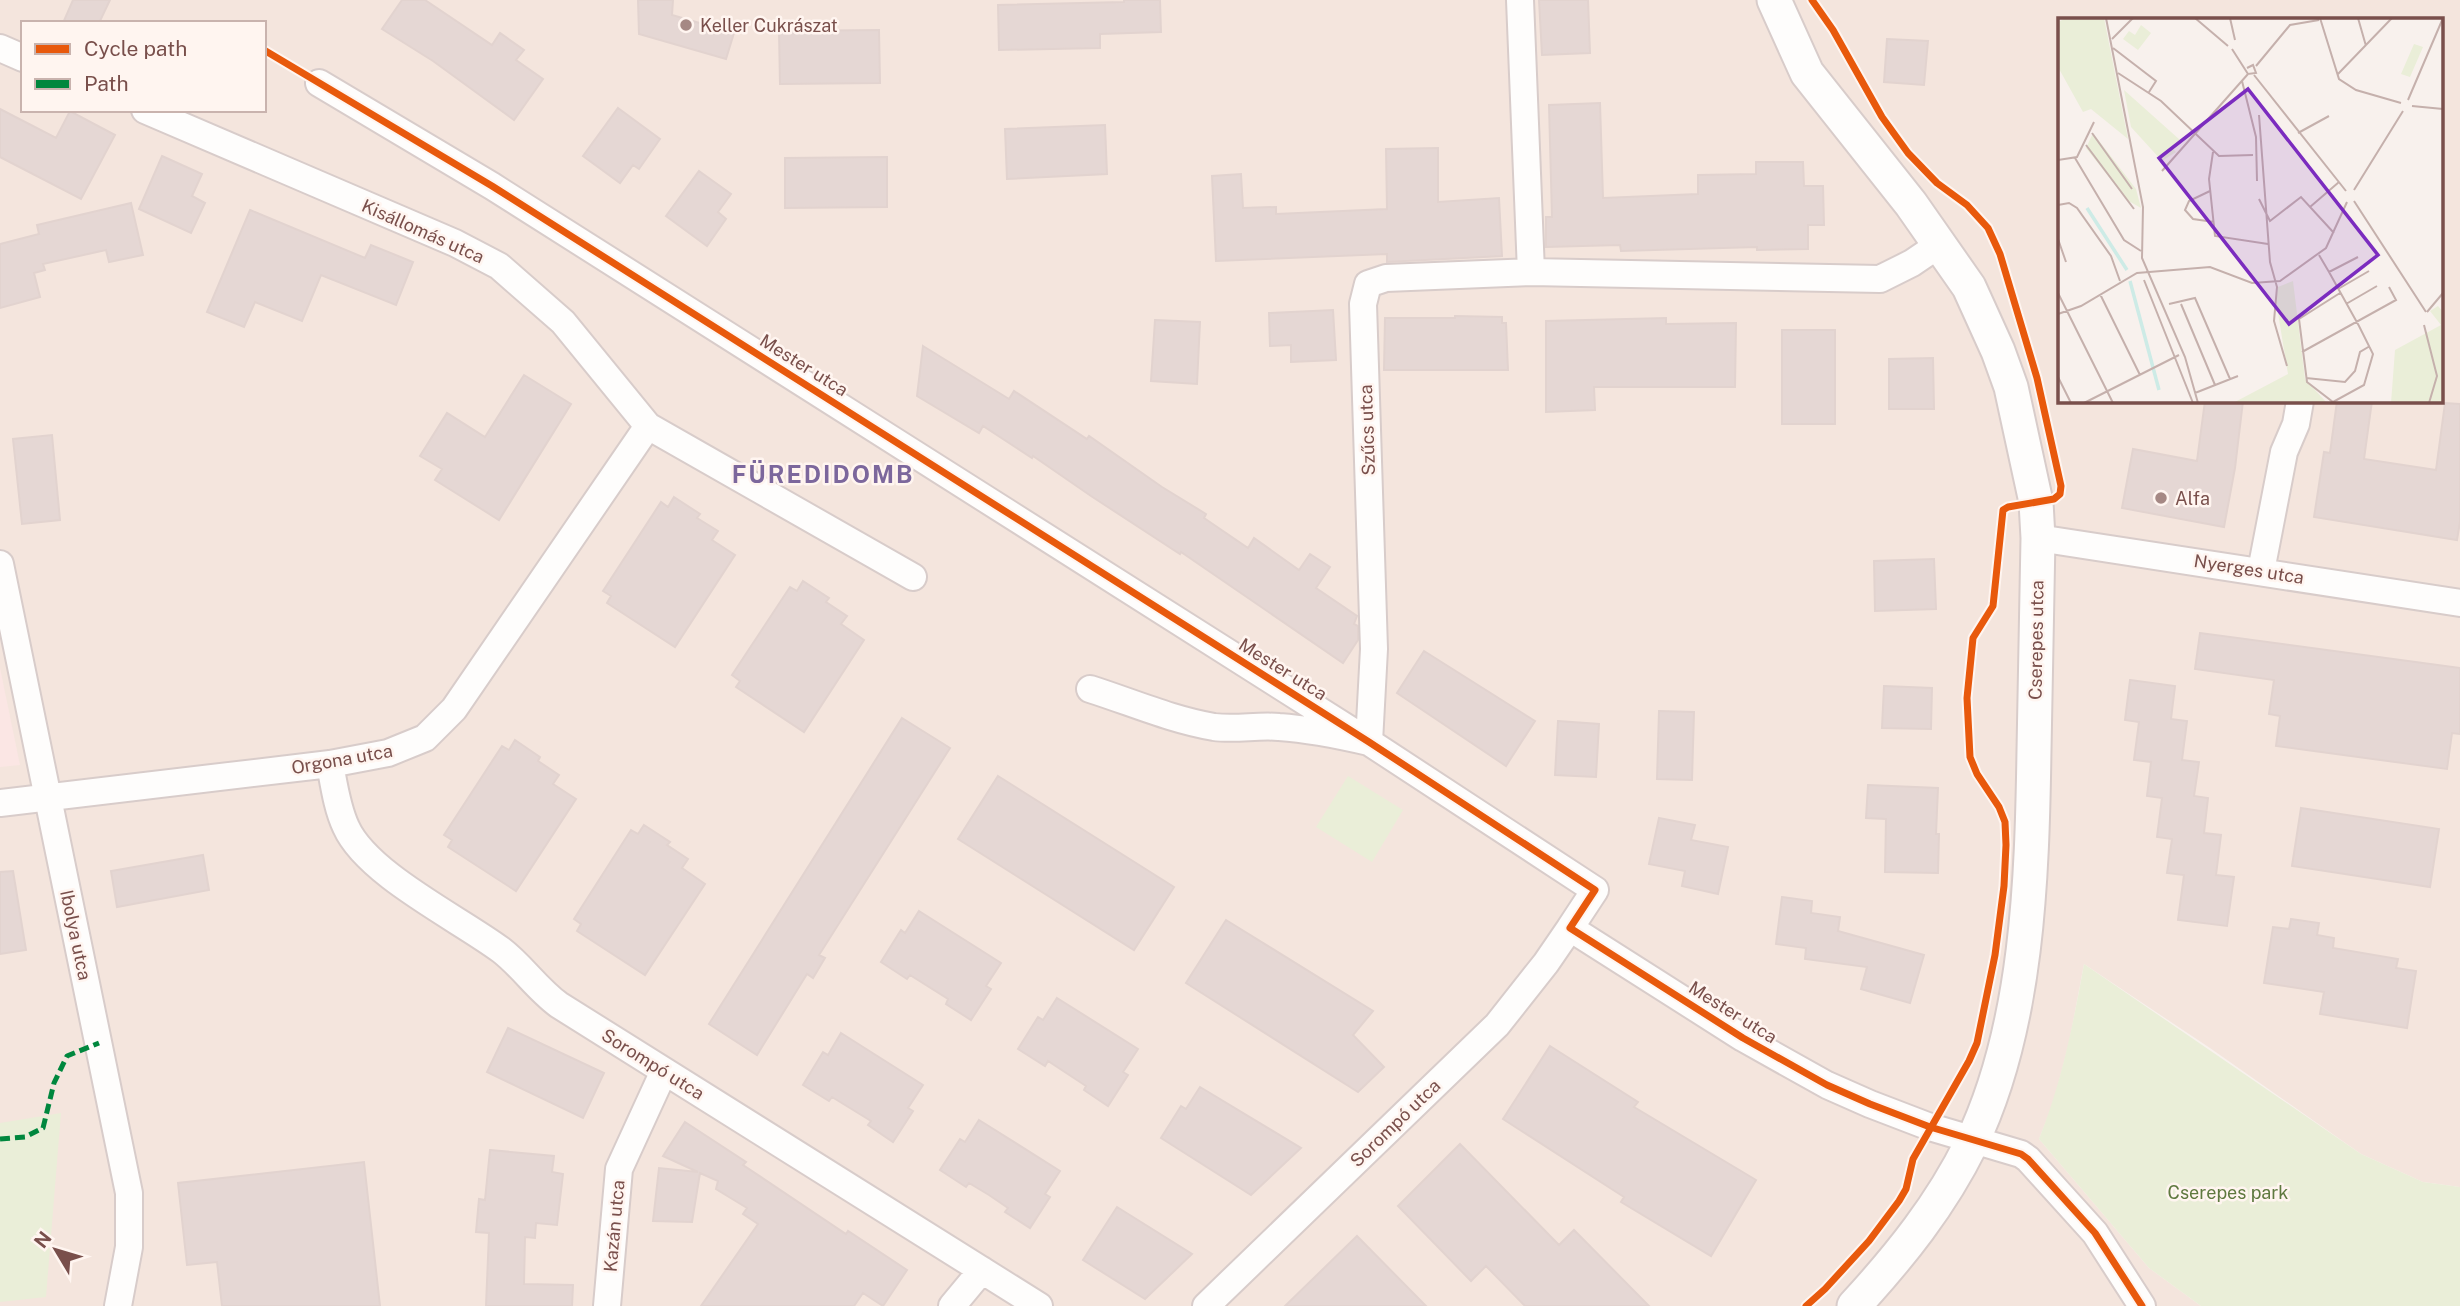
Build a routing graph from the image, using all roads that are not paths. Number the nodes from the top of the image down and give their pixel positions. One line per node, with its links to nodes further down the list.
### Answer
1 (1521, 0): 8 (street)
2 (1773, 0): 7 (street, Cserepes utca)
3 (0, 48): 4 (street)
4 (21, 57)
5 (319, 83): 17 (street, Mester utca)
6 (150, 112): 10 (street, Kisállomás utca)
7 (1940, 244): 8 (street, Szűcs utca); 11 (street, Cserepes utca)
8 (1531, 272): 17 (street, Szűcs utca)
9 (2300, 402): 13 (street)
10 (648, 426): 14 (street); 18 (street, Orgona utca)
11 (2038, 538): 13 (street, Nyerges utca); 23 (street, Cserepes utca)
12 (0, 565): 19 (street, Ibolya utca)
13 (2261, 571): 15 (street, Nyerges utca)
14 (912, 577)
15 (2460, 603)
16 (1090, 690): 17 (street, Mester utca)
17 (1369, 742): 21 (street, Mester utca)
18 (330, 764): 19 (street, Orgona utca); 22 (street, Sorompó utca)
19 (48, 796): 20 (street, Orgona utca); 25 (street, Ibolya utca)
20 (0, 803)
21 (1570, 928): 23 (street, Mester utca); 29 (street, Sorompó utca)
22 (664, 1071): 24 (street, Sorompó utca); 26 (street, Kazán utca)
23 (1972, 1141): 30 (street, Cserepes utca); 31 (street, Mester utca)
24 (982, 1270): 27 (street); 28 (street, Sorompó utca)
25 (118, 1306)
26 (607, 1306)
27 (951, 1306)
28 (1039, 1306)
29 (1206, 1306)
30 (1854, 1306)
31 (2142, 1306)

